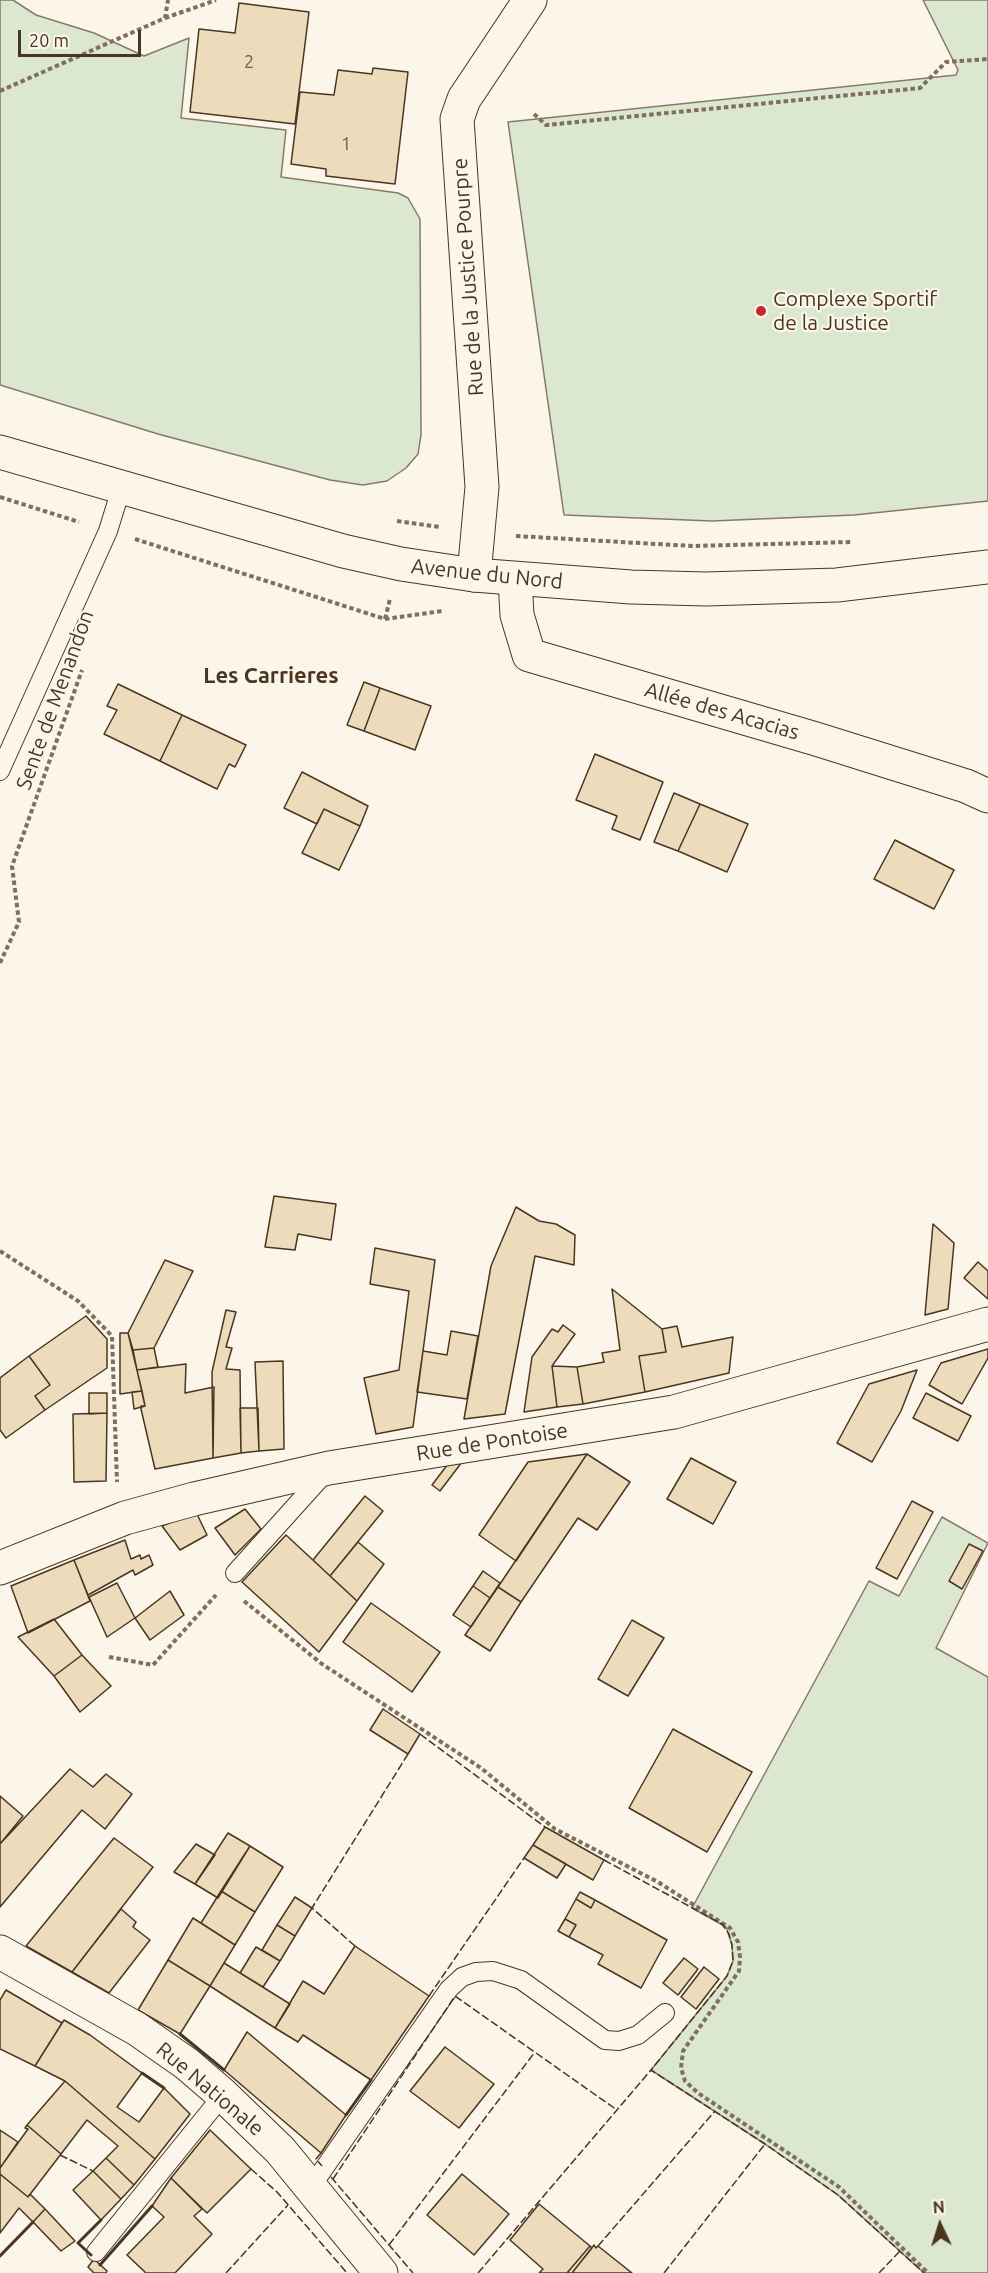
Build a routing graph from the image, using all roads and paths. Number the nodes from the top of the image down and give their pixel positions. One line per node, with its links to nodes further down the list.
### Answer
1 (168, 0): 4 (path)
2 (216, 0): 4 (path)
3 (528, 1): 13 (street, Rue de la Justice Pourpre)
4 (165, 18): 6 (path)
5 (988, 59): 7 (path)
6 (0, 91)
7 (534, 114)
8 (0, 452): 9 (street, Avenue du Nord)
9 (121, 489): 12 (lane); 16 (street, Avenue du Nord)
10 (0, 497): 12 (path)
11 (408, 523): 13 (path)
12 (108, 531): 18 (path); 20 (lane)
13 (479, 533): 14 (path); 16 (street, Rue de la Justice Pourpre)
14 (856, 542)
15 (988, 567): 17 (street, Avenue du Nord)
16 (474, 575): 17 (street, Avenue du Nord)
17 (514, 579): 21 (street, Allée des Acacias)
18 (384, 619)
19 (83, 668): 22 (path, Sente de Menandon)
20 (0, 771)
21 (988, 796)
22 (0, 963)
23 (0, 1251): 26 (path)
24 (988, 1324): 25 (street, Rue de Pontoise)
25 (329, 1468): 26 (street, Rue de Pontoise); 28 (lane)
26 (125, 1518): 27 (street, Rue de Pontoise)
27 (0, 1568)
28 (230, 1579): 29 (path); 36 (path)
29 (109, 1657)
30 (0, 1952): 32 (street, Rue Nationale)
31 (665, 2013): 33 (lane)
32 (224, 2095): 33 (street, Rue Nationale); 34 (lane)
33 (311, 2187): 35 (street, Rue Nationale)
34 (96, 2252)
35 (381, 2273)
36 (928, 2273)

